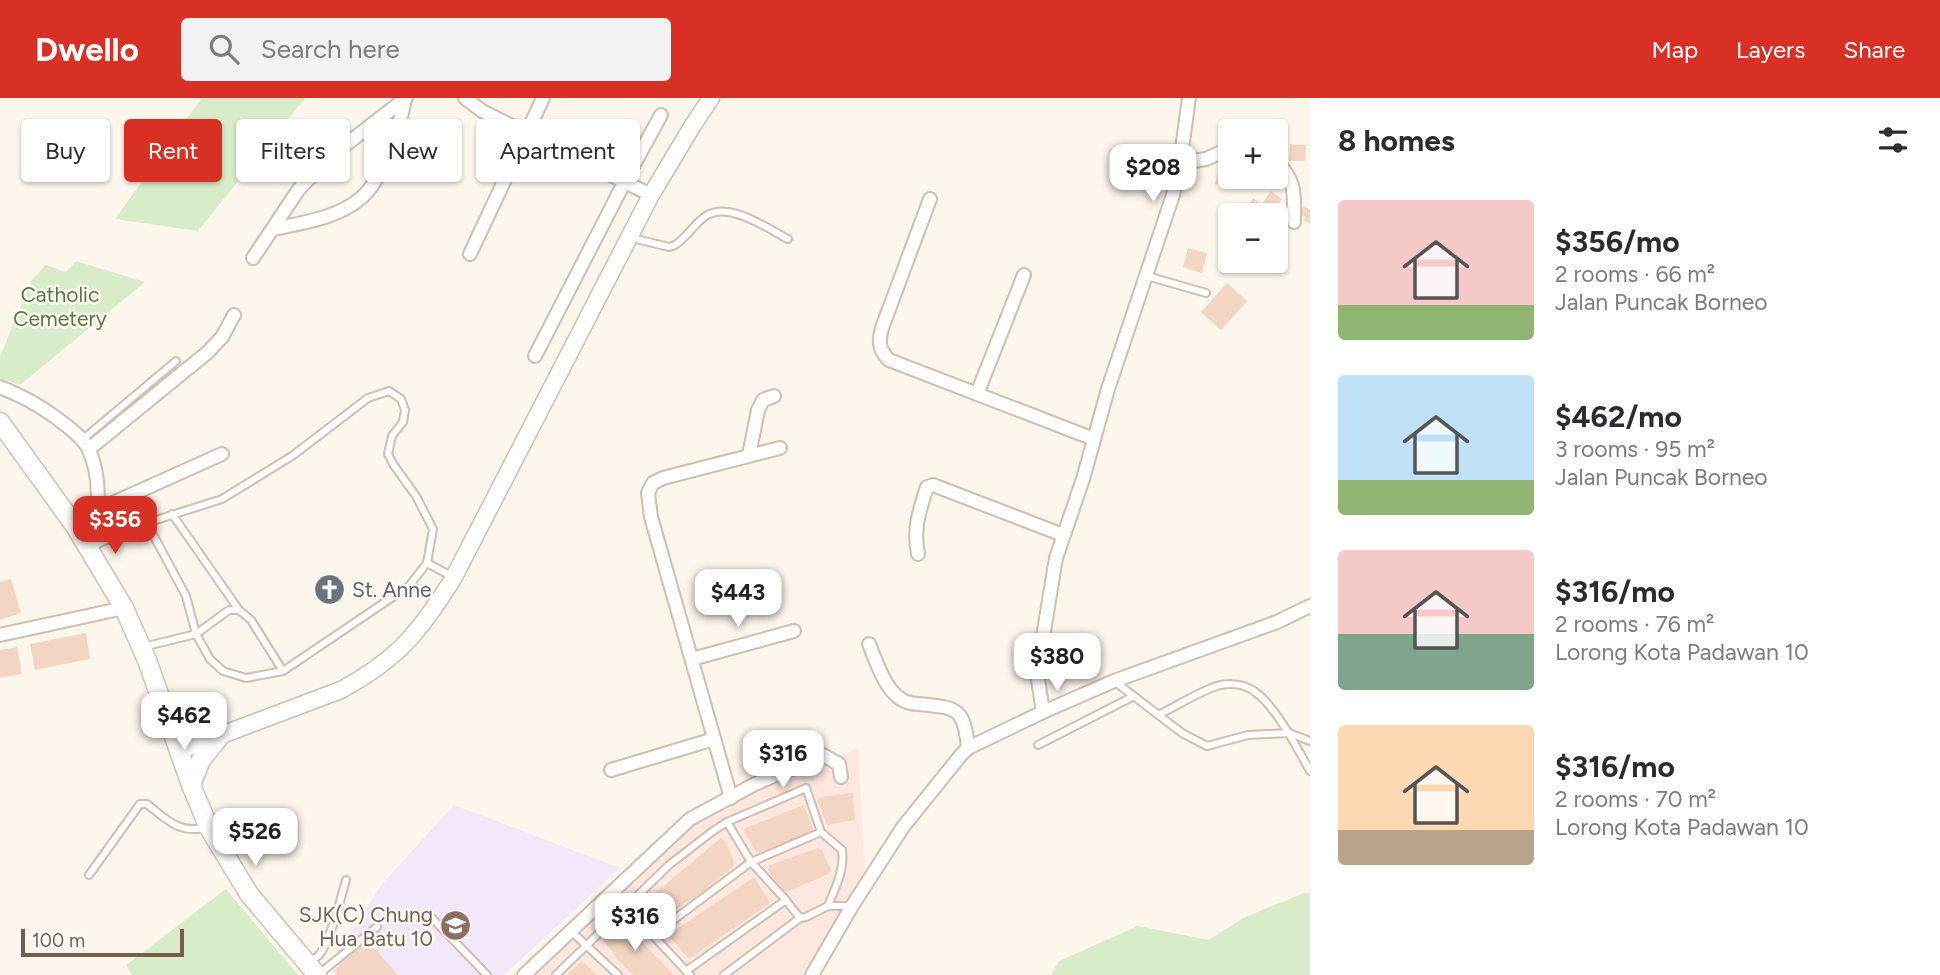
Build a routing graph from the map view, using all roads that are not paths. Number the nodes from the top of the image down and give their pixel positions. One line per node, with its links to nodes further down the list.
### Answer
1 (405, 98): 19 (street); 19 (street)
2 (466, 98): 7 (street)
3 (542, 98): 8 (street)
4 (711, 98): 16 (street)
5 (1189, 98): 11 (street)
6 (661, 115): 10 (street)
7 (498, 119)
8 (532, 119)
9 (1218, 153): 11 (street)
10 (640, 154)
11 (1180, 163): 25 (street)
12 (1288, 176): 18 (street)
13 (503, 182): 22 (street)
14 (624, 182): 28 (street)
15 (627, 182): 16 (street)
16 (651, 195): 20 (street)
17 (930, 200): 31 (street)
18 (1294, 222)
19 (273, 229): 23 (street)
20 (630, 237): 21 (lane); 47 (street)
21 (788, 239)
22 (470, 254)
23 (253, 258)
24 (1024, 275): 31 (street)
25 (1147, 276): 26 (lane); 34 (street)
26 (1206, 293)
27 (234, 315): 35 (street)
28 (535, 356)
29 (176, 361): 35 (lane)
30 (0, 387): 35 (street)
31 (977, 394): 34 (street)
32 (774, 396): 38 (street)
33 (0, 422): 42 (main road)
34 (1094, 439): 43 (street)
35 (86, 444): 39 (street)
36 (780, 448): 38 (street)
37 (222, 454): 39 (street)
38 (749, 455): 56 (street)
39 (97, 510): 42 (street)
40 (172, 514): 41 (lane); 46 (lane); 50 (lane)
41 (153, 521): 44 (lane); 52 (lane)
42 (75, 526): 44 (main road)
43 (1063, 535): 45 (street); 60 (street)
44 (89, 549): 49 (main road)
45 (918, 554)
46 (427, 563): 47 (lane); 57 (lane)
47 (454, 577): 64 (street)
48 (1310, 606): 58 (street)
49 (124, 608): 53 (street); 55 (main road)
50 (239, 610): 52 (lane); 57 (lane)
51 (794, 631): 56 (street)
52 (195, 634): 55 (lane); 57 (lane)
53 (0, 635)
54 (869, 644): 68 (street)
55 (141, 647): 62 (main road)
56 (692, 659): 65 (street)
57 (283, 671)
58 (1114, 681): 59 (lane); 60 (street)
59 (1134, 696): 61 (lane); 67 (lane)
60 (1043, 712): 68 (street)
61 (1158, 715): 63 (lane); 63 (lane)
62 (168, 722): 64 (main road); 69 (main road)
63 (1289, 733): 66 (lane); 71 (lane)
64 (217, 737): 69 (street); 73 (main road)
65 (714, 739): 70 (street); 74 (street)
66 (1310, 741)
67 (1038, 745)
68 (968, 748): 84 (street)
69 (179, 751): 73 (main road)
70 (611, 770)
71 (1310, 771)
72 (841, 777): 74 (street)
73 (191, 785): 76 (main road)
74 (731, 797): 89 (street)
75 (727, 822): 77 (lane); 78 (lane); 82 (lane)
76 (209, 828): 79 (lane); 91 (main road)
77 (821, 832): 78 (lane); 83 (lane)
78 (751, 862): 81 (lane); 88 (lane)
79 (89, 875)
80 (346, 880): 91 (lane)
81 (786, 900): 86 (lane); 92 (lane)
82 (628, 905): 88 (lane); 90 (lane)
83 (828, 906): 84 (lane); 86 (lane)
84 (852, 906): 99 (street)
85 (432, 918): 94 (lane)
86 (800, 918): 98 (lane)
87 (377, 927): 93 (lane)
88 (646, 928): 92 (lane)
89 (572, 932): 90 (lane); 95 (street)
90 (586, 946): 96 (lane); 97 (lane)
91 (306, 968): 93 (main road)
92 (688, 973)
93 (317, 975)
94 (487, 975)
95 (524, 975)
96 (556, 975)
97 (617, 975)
98 (724, 975)
99 (812, 975)

